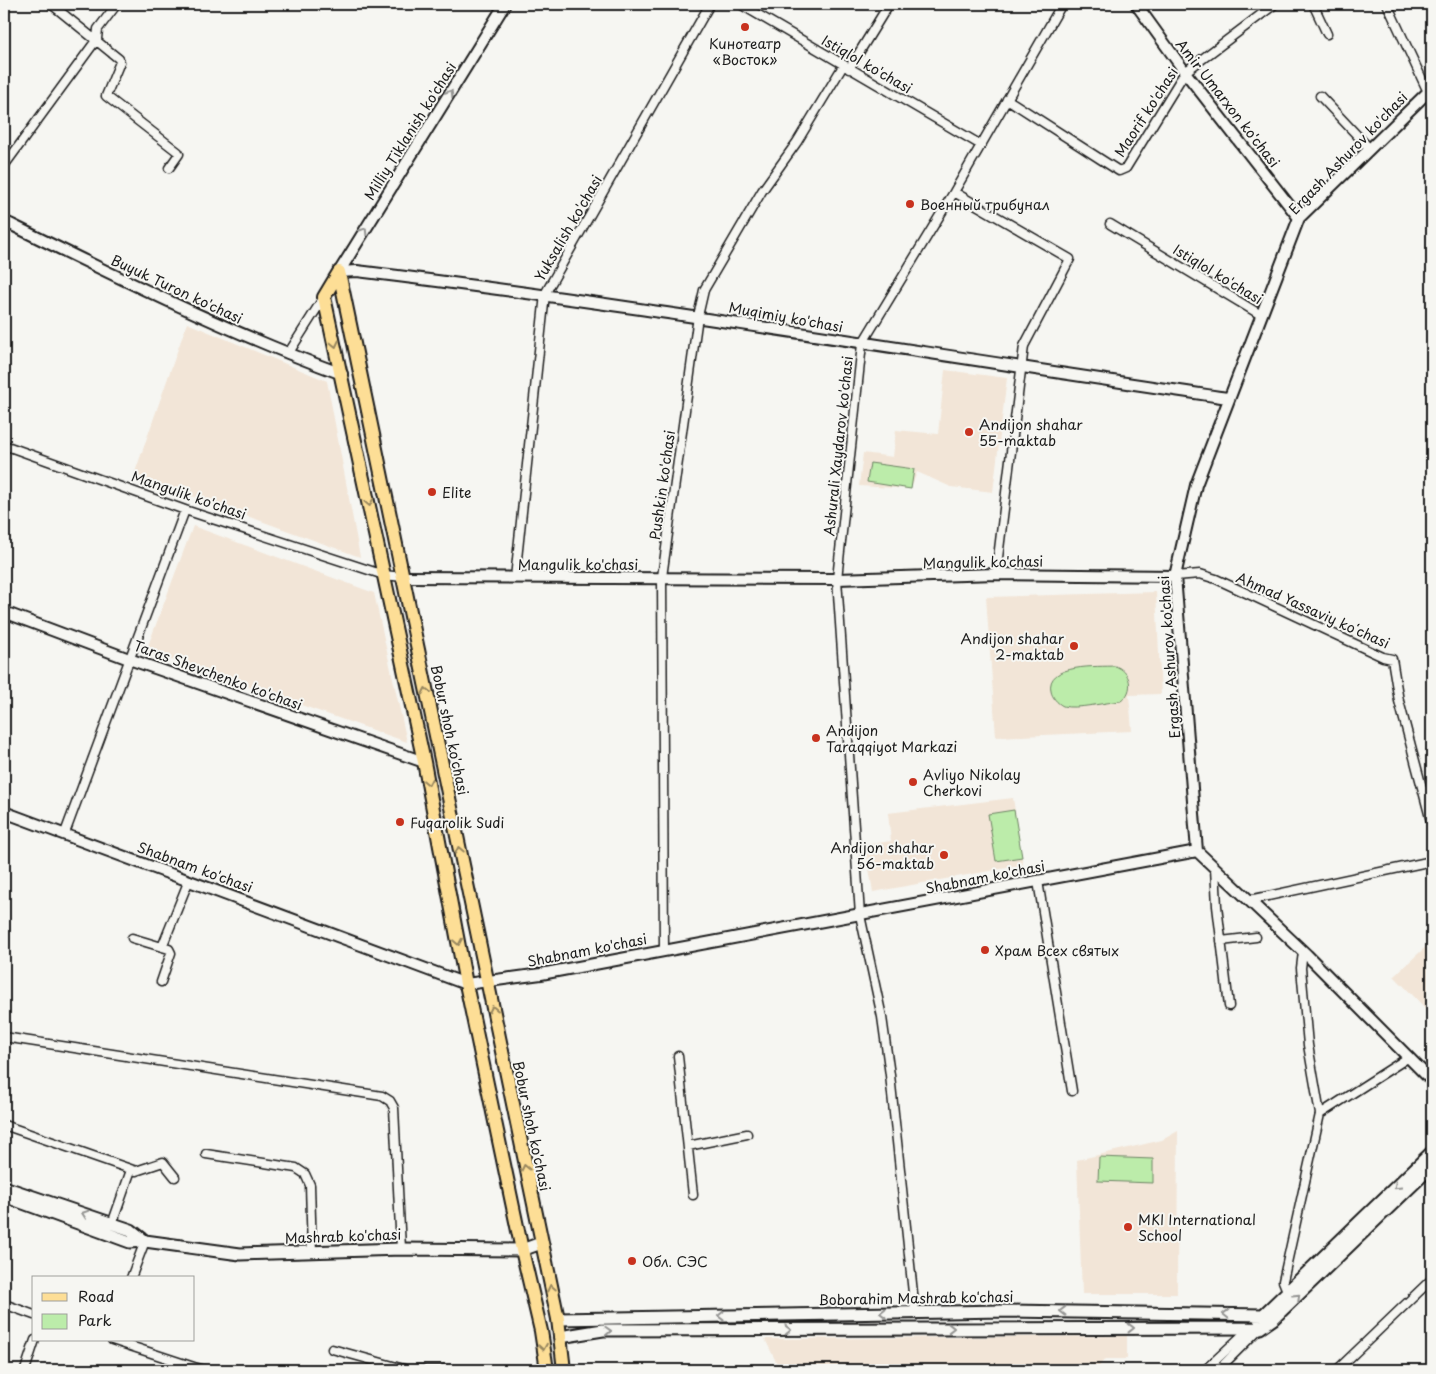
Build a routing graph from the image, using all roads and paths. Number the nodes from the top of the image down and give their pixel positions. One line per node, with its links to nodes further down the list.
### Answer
1 (51, 4): 13 (street)
2 (117, 4): 13 (street)
3 (505, 4): 27 (street, Milliy Tiklanish ko'chasi, one-way to 3)
4 (710, 4): 28 (street, Yuksalish ko'chasi)
5 (740, 4): 14 (street, Istiqlol ko'chasi)
6 (889, 4): 14 (street, Pushkin ko'chasi)
7 (1062, 4): 18 (street, Ashurali Xaydarov ko'chasi)
8 (1136, 4): 15 (street, Amir Umarxon ko'chasi)
9 (1275, 4): 15 (street, Maorif ko'chasi)
10 (1312, 4): 12 (street)
11 (1387, 4): 16 (street)
12 (1327, 34)
13 (97, 40): 21 (street); 22 (street)
14 (846, 67): 19 (street, Istiqlol ko'chasi); 31 (street, Pushkin ko'chasi)
15 (1185, 72): 18 (street, Maorif ko'chasi); 24 (street, Amir Umarxon ko'chasi)
16 (1430, 91): 20 (street, Ergash Ashurov ko'chasi)
17 (1320, 96): 20 (street)
18 (1007, 100): 19 (street, Ashurali Xaydarov ko'chasi)
19 (981, 145): 23 (street, Ashurali Xaydarov ko'chasi)
20 (1370, 149): 24 (street, Ergash Ashurov ko'chasi)
21 (4, 166)
22 (169, 168)
23 (954, 192): 32 (street, Ashurali Xaydarov ko'chasi); 34 (street)
24 (1299, 218): 30 (street, Ergash Ashurov ko'chasi)
25 (4, 222): 33 (street, Buyuk Turon ko'chasi)
26 (1110, 224): 30 (street, Istiqlol ko'chasi)
27 (339, 272): 28 (street, Muqimiy ko'chasi); 29 (main road); 42 (main road, Bobur shoh ko'chasi)
28 (545, 294): 31 (street, Muqimiy ko'chasi); 44 (street, Yuksalish ko'chasi)
29 (324, 297): 33 (street); 35 (main road, one-way to 35)
30 (1261, 315): 36 (street, Ergash Ashurov ko'chasi)
31 (698, 316): 32 (street, Muqimiy ko'chasi); 43 (street, Pushkin ko'chasi)
32 (862, 344): 34 (street, Muqimiy ko'chasi); 45 (street, Ashurali Xaydarov ko'chasi)
33 (288, 354): 35 (street, Buyuk Turon ko'chasi)
34 (1021, 368): 36 (street, Muqimiy ko'chasi); 39 (street)
35 (342, 374): 40 (main road, one-way to 40)
36 (1228, 398): 41 (street, Ergash Ashurov ko'chasi)
37 (4, 444): 38 (street, Mangulik ko'chasi)
38 (185, 510): 40 (street, Mangulik ko'chasi); 47 (street)
39 (996, 574): 41 (street, Mangulik ko'chasi); 45 (street, Mangulik ko'chasi)
40 (384, 575): 42 (street, Mangulik ko'chasi); 48 (main road)
41 (1175, 576): 50 (street, Ahmad Yassaviy koʻchasi); 52 (street, Ergash Ashurov ko'chasi)
42 (403, 577): 44 (street, Mangulik ko'chasi); 65 (main road, Bobur shoh ko'chasi, one-way to 42)
43 (662, 577): 44 (street, Mangulik ko'chasi); 45 (street, Mangulik ko'chasi); 63 (street, Pushkin ko'chasi)
44 (515, 578)
45 (836, 579): 58 (street, Ashurali Xaydarov ko'chasi)
46 (4, 612): 47 (street, Taras Shevchenko ko'chasi)
47 (129, 658): 48 (street, Taras Shevchenko ko'chasi); 51 (street)
48 (424, 762): 67 (main road, one-way to 67)
49 (4, 812): 51 (street, Shabnam ko'chasi)
50 (1432, 825)
51 (65, 833): 55 (street, Shabnam ko'chasi)
52 (1197, 851): 54 (street); 56 (street, Shabnam ko'chasi)
53 (1432, 862): 57 (street)
54 (1215, 868): 57 (street); 61 (street)
55 (189, 880): 62 (street); 67 (street, Shabnam ko'chasi)
56 (1038, 881): 58 (street, Shabnam ko'chasi); 73 (street)
57 (1249, 900): 64 (street)
58 (860, 915): 63 (street, Shabnam ko'chasi); 96 (street, Ashurali Xaydarov ko'chasi)
59 (132, 938): 62 (street)
60 (1256, 938): 61 (street)
61 (1221, 942): 68 (street)
62 (162, 947): 66 (street)
63 (664, 950): 65 (street, Shabnam ko'chasi)
64 (1303, 952): 71 (street); 74 (street)
65 (487, 981): 67 (street, Shabnam ko'chasi); 88 (main road, Bobur shoh ko'chasi, one-way to 65)
66 (161, 982)
67 (466, 984): 90 (main road)
68 (1229, 1006)
69 (4, 1037): 89 (street)
70 (678, 1056): 77 (street)
71 (1409, 1057): 72 (street); 74 (street)
72 (1432, 1081)
73 (1072, 1091)
74 (1320, 1114): 94 (street)
75 (4, 1125): 81 (street)
76 (747, 1134): 77 (street)
77 (688, 1146): 84 (street)
78 (1432, 1152): 94 (main road, one-way to 94)
79 (206, 1154): 91 (street)
80 (1432, 1166): 99 (main road, one-way to 80)
81 (131, 1170): 82 (street); 86 (street)
82 (175, 1177)
83 (4, 1187): 86 (main road, Mashrab ko'chasi, one-way to 83)
84 (693, 1195)
85 (4, 1196): 87 (main road, Mashrab ko'chasi)
86 (112, 1224): 87 (main road, Mashrab ko'chasi)
87 (145, 1241): 91 (main road, Mashrab ko'chasi); 92 (street)
88 (541, 1243): 90 (main road, Mashrab ko'chasi); 100 (main road, Bobur shoh ko'chasi, one-way to 88)
89 (401, 1250): 90 (main road, Mashrab ko'chasi); 91 (main road, Mashrab ko'chasi)
90 (522, 1250): 113 (main road, one-way to 113)
91 (312, 1252)
92 (132, 1276)
93 (1432, 1279): 117 (street)
94 (1287, 1290): 99 (main road)
95 (4, 1304): 97 (street)
96 (914, 1312): 98 (main road, Boborahim Mashrab ko'chasi, one-way to 98); 99 (main road, Boborahim Mashrab ko'chasi, one-way to 96)
97 (32, 1313)
98 (851, 1314): 100 (main road, Boborahim Mashrab ko'chasi, one-way to 100); 101 (main road)
99 (1268, 1317): 102 (main road)
100 (558, 1319): 103 (main road, Bobur shoh ko'chasi)
101 (851, 1329): 102 (main road, one-way to 102); 103 (main road, one-way to 101)
102 (1254, 1329): 115 (street); 116 (street)
103 (560, 1337): 114 (main road, Bobur shoh ko'chasi)
104 (34, 1342): 108 (street)
105 (118, 1342): 107 (street)
106 (332, 1348): 110 (street)
107 (193, 1368): 109 (street)
108 (25, 1370)
109 (205, 1370)
110 (404, 1370): 111 (street)
111 (444, 1370)
112 (511, 1370): 113 (street)
113 (547, 1370)
114 (564, 1370)
115 (1205, 1370)
116 (1218, 1370)
117 (1337, 1370)

